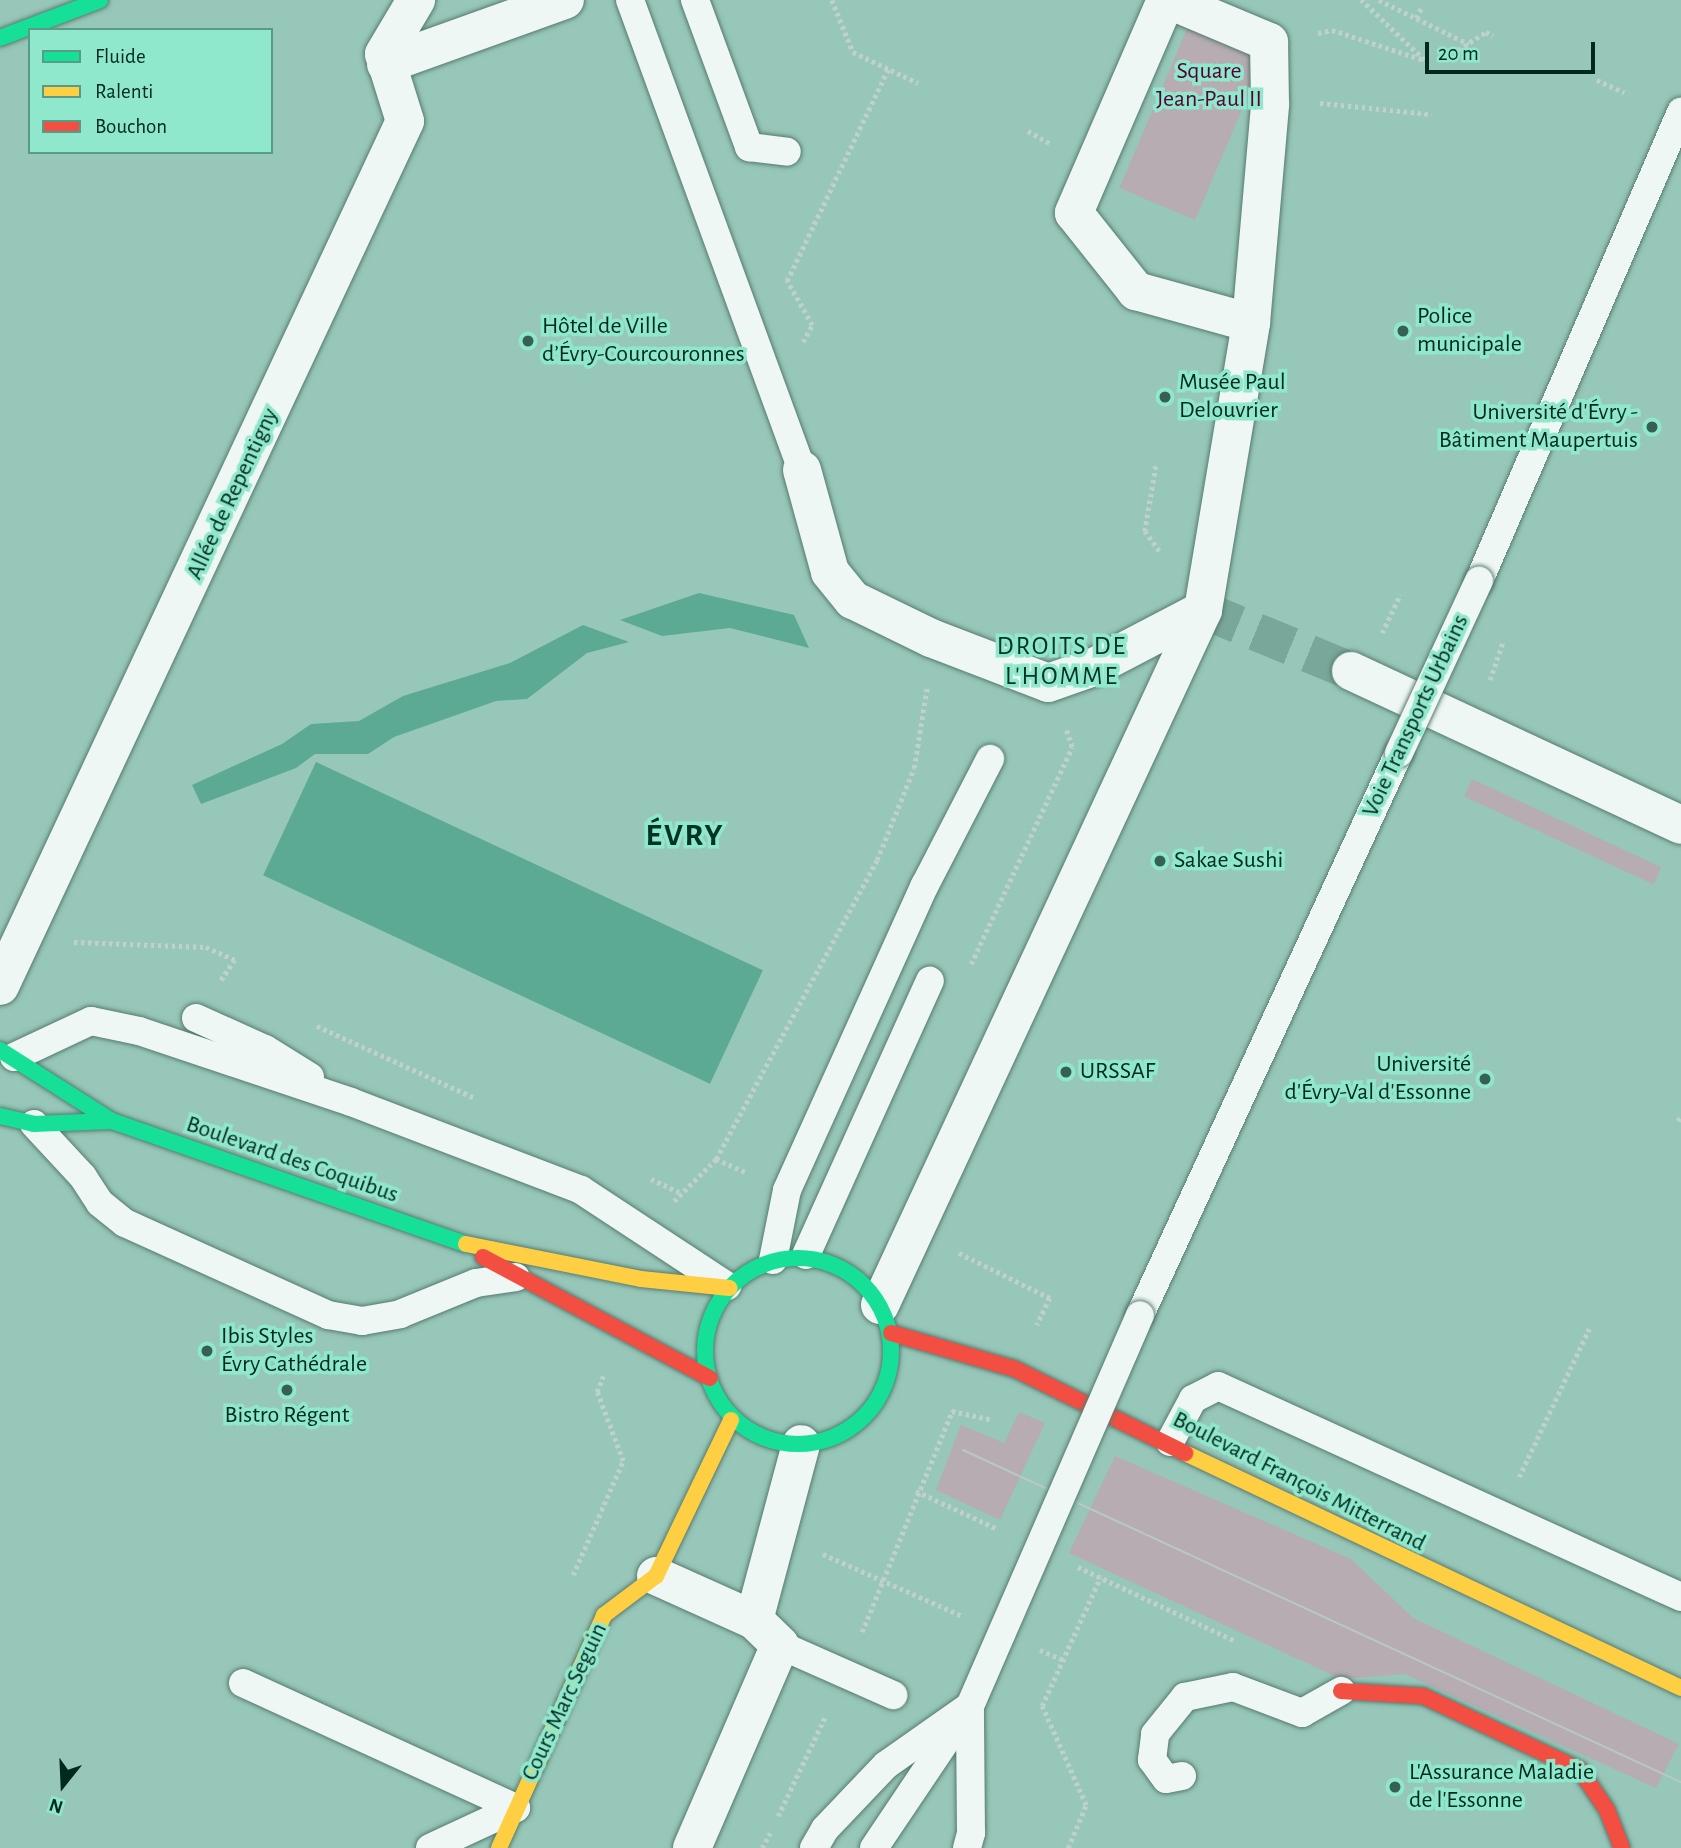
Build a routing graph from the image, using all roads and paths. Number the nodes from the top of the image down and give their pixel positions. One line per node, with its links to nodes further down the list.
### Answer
1 (100, 0): 13 (main road)
2 (416, 0): 17 (street)
3 (565, 0): 17 (street)
4 (630, 0): 29 (lane)
5 (695, 0): 25 (lane)
6 (832, 0): 18 (path)
7 (1167, 0): 14 (street); 26 (street)
8 (1361, 0): 14 (path)
9 (1380, 0): 11 (path)
10 (1421, 8): 11 (path)
11 (1416, 18): 15 (path)
12 (1493, 36): 15 (path)
13 (0, 38)
14 (1269, 42): 26 (street)
15 (1468, 44): 16 (path)
16 (1458, 50)
17 (386, 64): 42 (street, Allée de Repentigny)
18 (888, 69): 20 (path); 27 (path)
19 (1597, 80): 21 (path)
20 (918, 83)
21 (1624, 92)
22 (1352, 103): 24 (path)
23 (1681, 112): 92 (lane, Voie Transports Urbains, bridge)
24 (1431, 114)
25 (787, 152)
26 (1251, 323): 31 (street)
27 (812, 325)
28 (1156, 466): 30 (path)
29 (802, 470): 35 (street)
30 (1145, 531)
31 (1203, 610): 35 (street); 63 (street)
32 (1507, 631): 34 (path)
33 (1352, 671): 38 (street)
34 (1490, 680)
35 (1048, 683): 40 (path)
36 (925, 716): 52 (path)
37 (990, 759): 60 (lane)
38 (1681, 825)
39 (75, 942): 43 (path)
40 (967, 974)
41 (930, 981): 59 (lane)
42 (0, 986)
43 (233, 987)
44 (196, 1018): 48 (lane)
45 (308, 1022): 47 (path)
46 (7, 1054): 48 (lane); 50 (main road, Boulevard des Coquibus)
47 (481, 1101)
48 (351, 1102): 62 (lane)
49 (0, 1116): 51 (main road, Boulevard des Coquibus)
50 (112, 1121): 51 (main road, Boulevard des Coquibus); 57 (main road, Boulevard des Coquibus)
51 (34, 1124): 61 (lane)
52 (716, 1159): 53 (path); 55 (path)
53 (750, 1174)
54 (642, 1175): 55 (path)
55 (679, 1192): 56 (path)
56 (667, 1214)
57 (457, 1242): 61 (main road, Boulevard des Coquibus); 62 (main road, Boulevard des Coquibus)
58 (948, 1248): 64 (path)
59 (806, 1255): 60 (main road); 63 (main road)
60 (773, 1261): 62 (main road)
61 (516, 1277): 67 (main road, Boulevard des Coquibus)
62 (730, 1288): 67 (main road)
63 (886, 1319): 70 (main road, Boulevard François Mitterrand); 71 (main road)
64 (1037, 1325)
65 (1589, 1329): 72 (path)
66 (606, 1369): 80 (path)
67 (710, 1378): 68 (main road)
68 (731, 1420): 71 (main road); 77 (main road, Cours Marc Seguin)
69 (993, 1420): 73 (path)
70 (1170, 1442): 81 (lane); 89 (main road, Boulevard François Mitterrand)
71 (801, 1444): 83 (street)
72 (1534, 1445)
73 (916, 1491): 74 (path); 79 (path)
74 (1002, 1531)
75 (822, 1554): 79 (path)
76 (1075, 1566): 78 (path)
77 (656, 1576): 83 (street); 95 (main road, Cours Marc Seguin)
78 (1100, 1578): 85 (path); 87 (path)
79 (882, 1581): 82 (path); 84 (path)
80 (568, 1584)
81 (1681, 1597)
82 (965, 1618)
83 (767, 1633): 91 (lane); 98 (street)
84 (860, 1636)
85 (1240, 1643)
86 (1034, 1648): 87 (path)
87 (1063, 1660): 103 (path)
88 (243, 1683): 95 (lane)
89 (1681, 1688)
90 (1341, 1691): 94 (lane); 104 (main road)
91 (893, 1695)
92 (970, 1706): 100 (lane, bridge); 101 (lane, bridge); 102 (lane, bridge)
93 (825, 1717): 99 (path)
94 (1182, 1776)
95 (516, 1808): 96 (lane); 97 (main road, Cours Marc Seguin)
96 (430, 1848)
97 (499, 1848)
98 (692, 1848)
99 (762, 1848)
100 (814, 1848)
101 (874, 1848)
102 (967, 1848)
103 (1068, 1848)
104 (1622, 1848)

